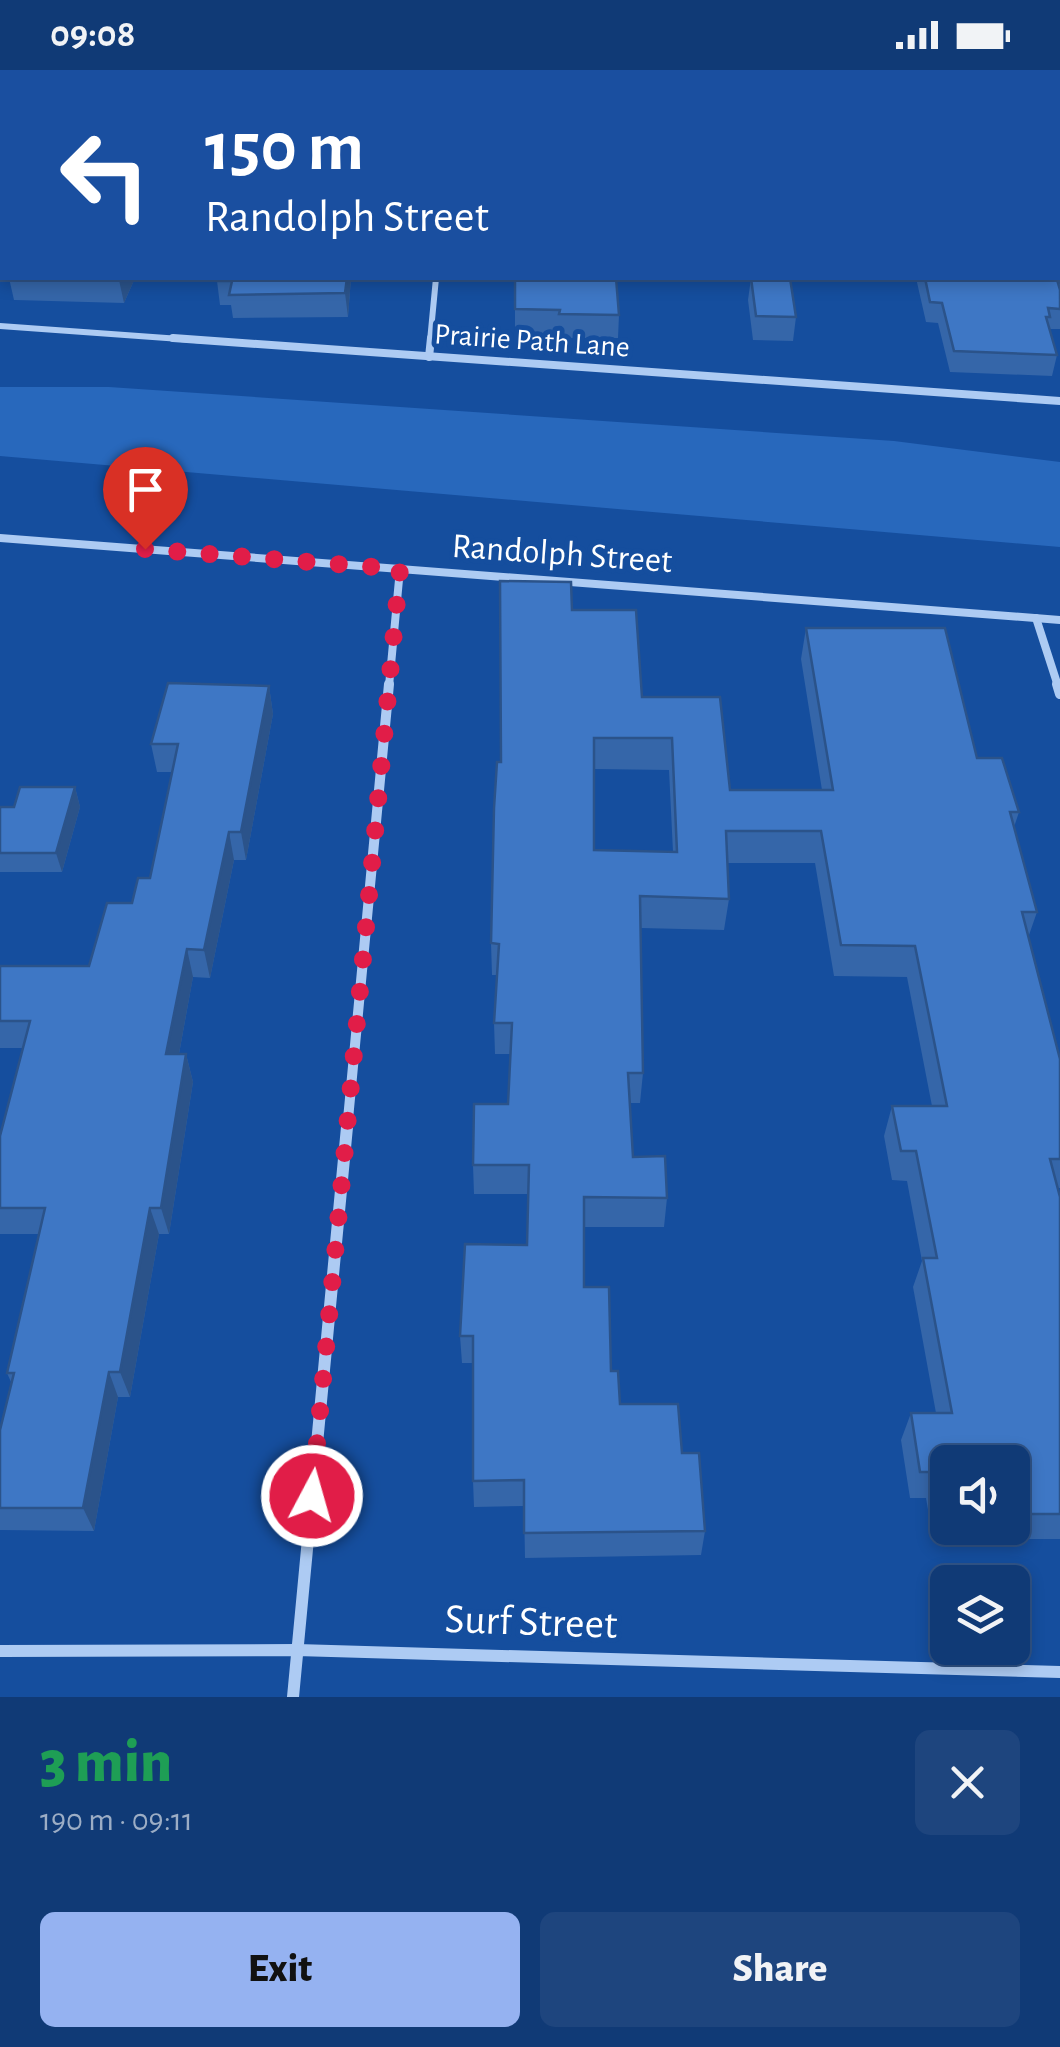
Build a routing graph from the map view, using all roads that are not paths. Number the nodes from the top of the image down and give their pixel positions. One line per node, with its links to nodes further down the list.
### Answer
1 (436, 280): 3 (street)
2 (0, 326): 3 (street, Prairie Path Lane)
3 (429, 356): 4 (street, Prairie Path Lane)
4 (1060, 401)
5 (0, 538): 6 (street, Randolph Street)
6 (400, 569): 7 (street, Randolph Street); 10 (street)
7 (1036, 618): 8 (street, Randolph Street); 9 (street)
8 (1060, 620)
9 (1060, 694)
10 (297, 1650): 11 (street, Surf Street); 12 (street, Surf Street); 13 (street)
11 (0, 1651)
12 (1060, 1672)
13 (293, 1697)

